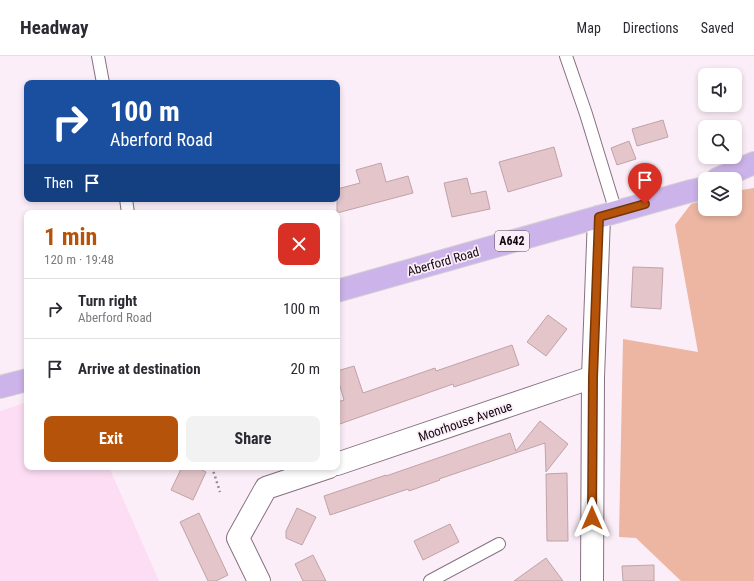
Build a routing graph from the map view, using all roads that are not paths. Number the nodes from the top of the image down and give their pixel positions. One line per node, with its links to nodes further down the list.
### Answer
1 (98, 56): 3 (lane)
2 (566, 56): 9 (lane)
3 (102, 80)
4 (754, 163): 5 (main road)
5 (733, 172)
6 (754, 179): 7 (main road)
7 (742, 181)
8 (698, 188): 9 (main road, Aberford Road / A642)
9 (608, 214): 10 (main road, Aberford Road / A642); 11 (street)
10 (340, 290)
11 (593, 377): 14 (street, Moorhouse Avenue); 19 (street)
12 (24, 381): 13 (main road)
13 (0, 387)
14 (340, 463)
15 (320, 470): 17 (street)
16 (498, 544): 18 (lane)
17 (259, 581)
18 (430, 581)
19 (592, 581)

